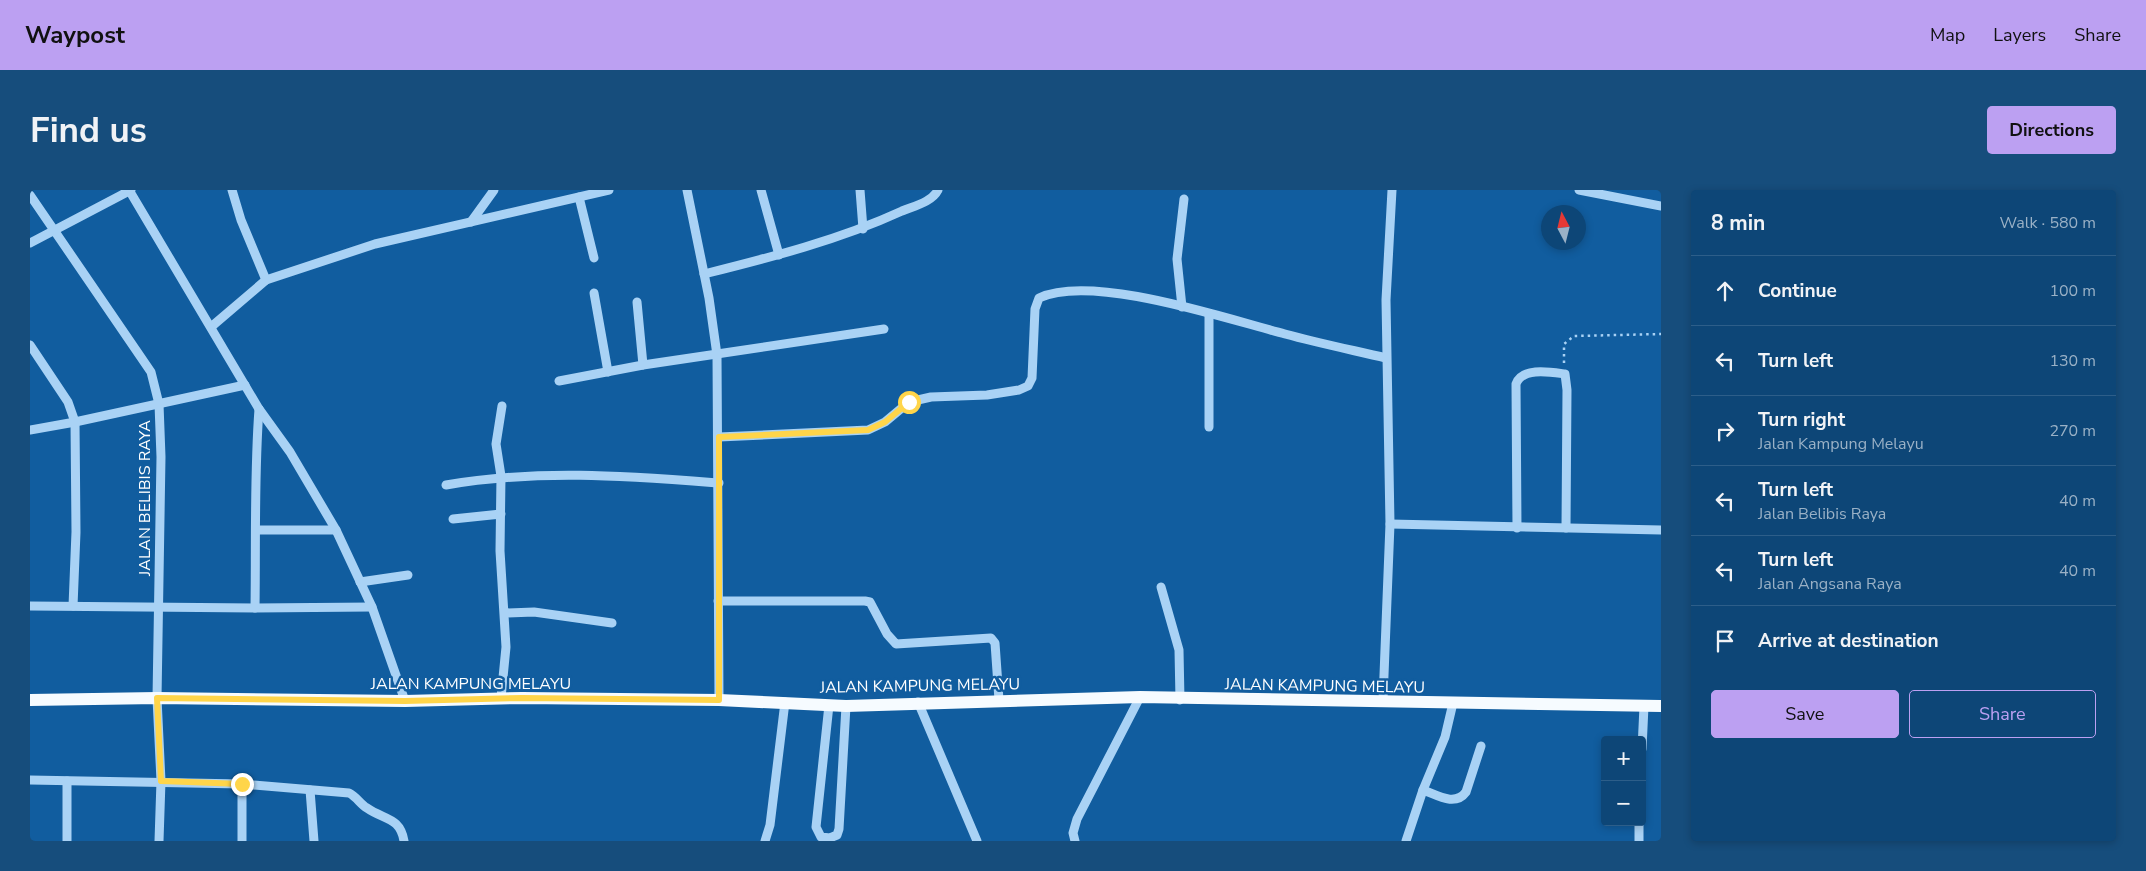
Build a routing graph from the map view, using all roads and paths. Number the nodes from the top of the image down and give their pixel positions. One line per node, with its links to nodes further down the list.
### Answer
1 (130, 190): 17 (street); 27 (street)
2 (232, 190): 22 (street)
3 (494, 190): 15 (street)
4 (609, 190): 12 (street)
5 (687, 190): 21 (street)
6 (761, 190): 19 (street)
7 (860, 190): 16 (street)
8 (938, 190): 16 (street)
9 (1392, 190): 32 (street)
10 (1579, 190): 14 (street)
11 (30, 195): 17 (street, JALAN BELIBIS RAYA)
12 (579, 197): 15 (street); 20 (street)
13 (1184, 199): 25 (street)
14 (1661, 206)
15 (471, 222): 22 (street)
16 (864, 229): 19 (street)
17 (55, 230): 18 (street); 38 (street, JALAN BELIBIS RAYA)
18 (30, 243)
19 (779, 255): 21 (street)
20 (594, 258)
21 (704, 274): 31 (street)
22 (266, 280): 27 (street)
23 (594, 293): 34 (street)
24 (636, 302): 33 (street)
25 (1182, 307): 26 (street); 44 (street)
26 (1209, 314): 32 (street); 42 (street)
27 (211, 327): 37 (street)
28 (884, 329): 31 (street)
29 (1661, 334): 35 (path)
30 (30, 345): 41 (street)
31 (718, 355): 33 (street); 44 (street)
32 (1386, 358): 50 (street)
33 (643, 365): 34 (street)
34 (608, 372): 36 (street)
35 (1565, 374): 51 (street); 52 (street)
36 (559, 381)
37 (245, 385): 38 (street); 40 (street)
38 (159, 404): 41 (street); 62 (street, JALAN BELIBIS RAYA)
39 (502, 406): 45 (street)
40 (259, 409): 53 (street); 54 (street)
41 (75, 422): 43 (street); 61 (street)
42 (1209, 427)
43 (30, 430)
44 (719, 437): 46 (street)
45 (501, 476): 46 (street); 47 (street); 48 (street)
46 (719, 483): 59 (street)
47 (446, 485)
48 (501, 514): 49 (street); 65 (street)
49 (454, 519)
50 (1390, 524): 51 (street); 74 (street)
51 (1517, 528): 52 (street)
52 (1566, 528): 55 (street)
53 (256, 530): 54 (street); 64 (street)
54 (336, 530): 57 (street)
55 (1661, 530)
56 (408, 575): 57 (street)
57 (360, 582): 63 (street)
58 (1161, 587): 73 (street)
59 (718, 601): 71 (street); 72 (street)
60 (30, 606): 61 (street)
61 (73, 606): 62 (street)
62 (158, 607): 64 (street); 68 (street, JALAN BELIBIS RAYA)
63 (372, 607): 64 (street); 75 (street)
64 (255, 608)
65 (505, 614): 66 (street); 69 (street)
66 (612, 623)
67 (1140, 697): 72 (main road, JALAN KAMPUNG MELAYU); 73 (main road, JALAN KAMPUNG MELAYU); 99 (street)
68 (157, 698): 70 (main road, JALAN KAMPUNG MELAYU); 75 (main road, JALAN KAMPUNG MELAYU); 87 (street, JALAN BELIBIS RAYA)
69 (501, 698): 71 (main road, JALAN KAMPUNG MELAYU); 75 (main road, JALAN KAMPUNG MELAYU)
70 (30, 700)
71 (719, 700): 76 (main road, JALAN KAMPUNG MELAYU)
72 (999, 700): 77 (main road, JALAN KAMPUNG MELAYU)
73 (1180, 700): 74 (main road, JALAN KAMPUNG MELAYU)
74 (1383, 700): 78 (main road, JALAN KAMPUNG MELAYU)
75 (405, 701)
76 (785, 702): 79 (main road, JALAN KAMPUNG MELAYU); 97 (street)
77 (918, 702): 80 (main road, JALAN KAMPUNG MELAYU); 98 (street)
78 (1453, 703): 81 (main road, JALAN KAMPUNG MELAYU); 90 (street)
79 (829, 705): 80 (main road, JALAN KAMPUNG MELAYU); 80 (street)
80 (846, 706)
81 (1644, 706): 82 (main road, JALAN KAMPUNG MELAYU); 83 (street)
82 (1661, 706)
83 (1643, 736)
84 (1481, 746): 90 (street)
85 (30, 780): 86 (street)
86 (67, 781): 87 (street); 92 (street)
87 (161, 781): 88 (street); 93 (street, JALAN BELIBIS RAYA)
88 (242, 784): 89 (street); 94 (street)
89 (310, 790): 95 (street); 96 (street)
90 (1423, 790): 100 (street)
91 (1640, 826): 101 (street)
92 (67, 841)
93 (159, 841)
94 (242, 841)
95 (314, 841)
96 (404, 841)
97 (765, 841)
98 (977, 841)
99 (1076, 841)
100 (1406, 841)
101 (1639, 841)

